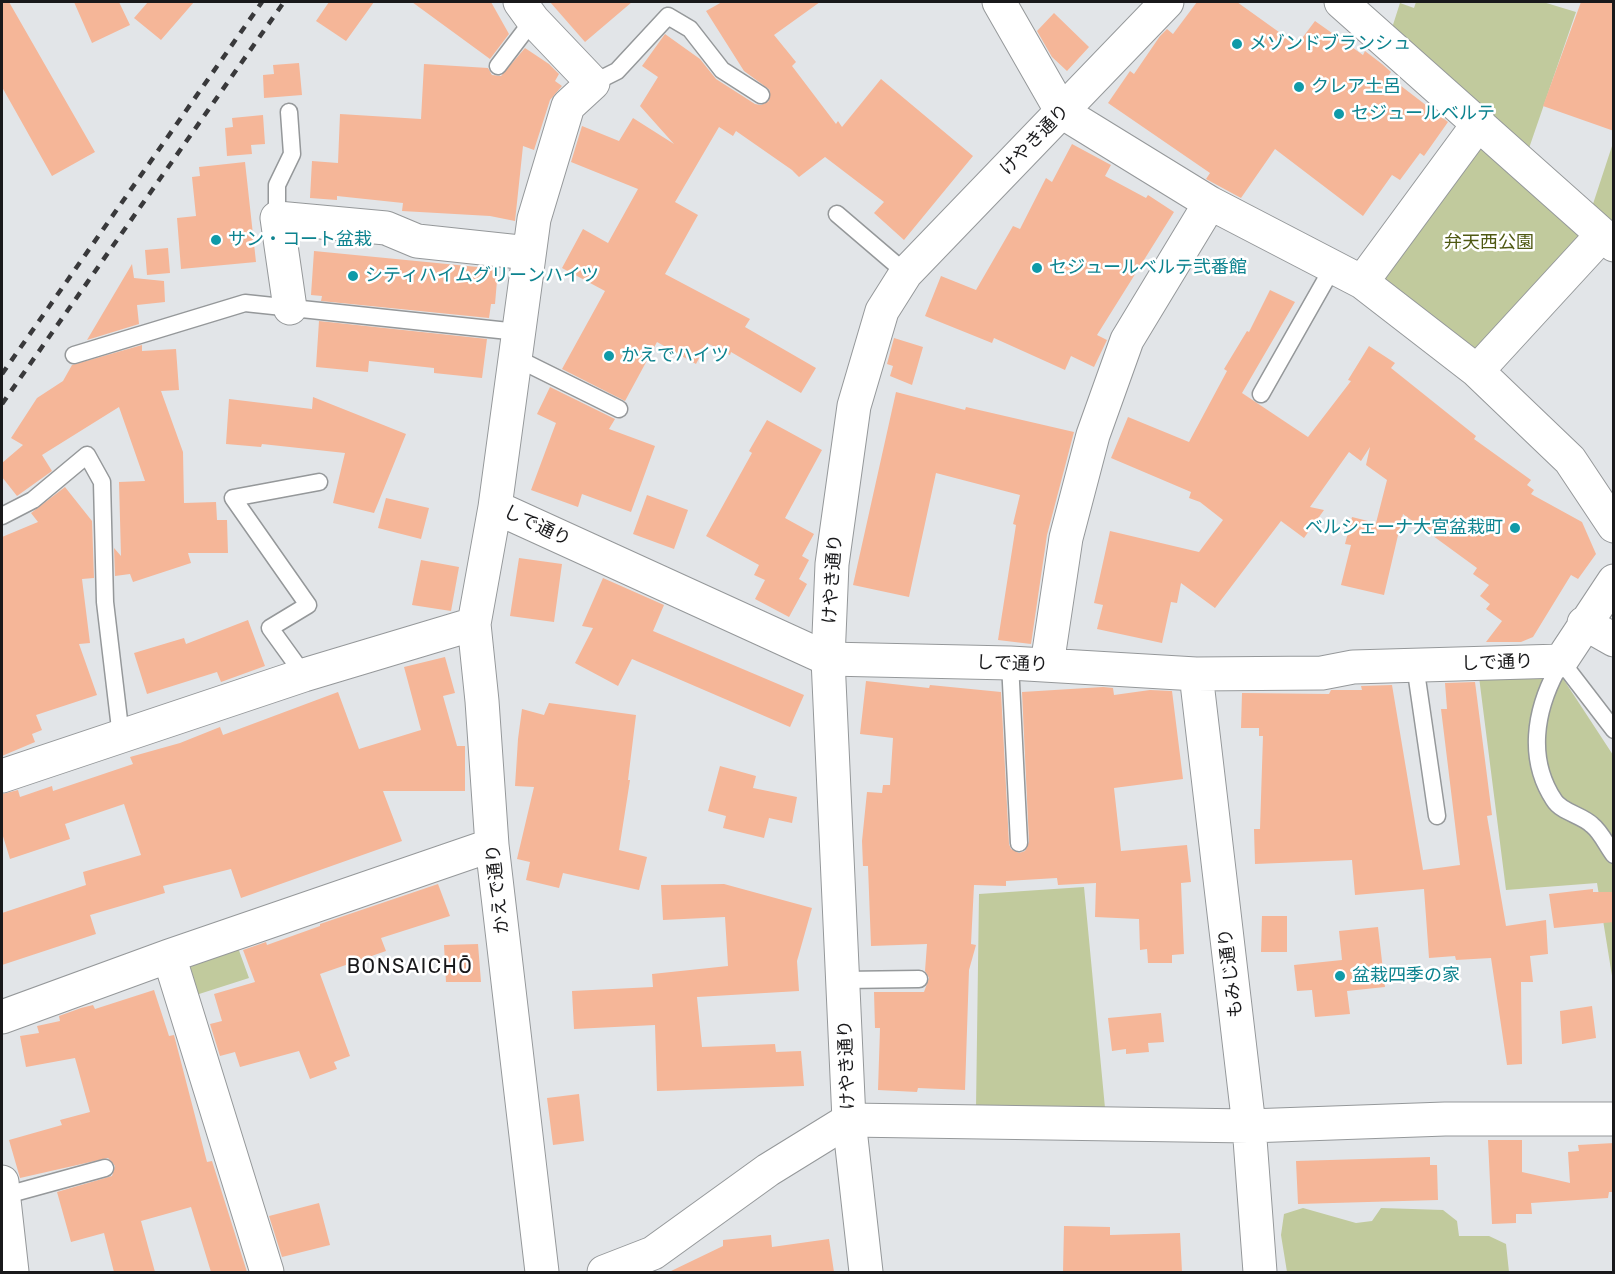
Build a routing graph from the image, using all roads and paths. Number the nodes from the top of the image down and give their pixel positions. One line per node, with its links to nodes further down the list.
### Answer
1 (999, 2): 9 (street)
2 (1167, 2): 9 (street, けやき通り)
3 (1341, 2): 10 (street)
4 (534, 8): 5 (lane); 6 (street)
5 (498, 66)
6 (593, 83): 7 (lane); 15 (street, かえで通り)
7 (761, 95)
8 (289, 112): 13 (lane)
9 (1062, 112): 11 (street); 17 (street, けやき通り)
10 (1479, 123): 14 (street); 18 (street)
11 (1210, 203): 16 (street); 35 (street)
12 (837, 214): 17 (lane)
13 (278, 218): 15 (street); 19 (street)
14 (1608, 240): 22 (street)
15 (529, 253): 20 (street, かえで通り)
16 (1333, 267): 18 (street); 23 (lane)
17 (906, 273): 33 (street, けやき通り)
18 (1362, 282): 22 (street)
19 (290, 308): 20 (lane); 21 (lane)
20 (516, 344): 24 (lane); 26 (street, かえで通り)
21 (74, 355)
22 (1477, 371): 28 (street)
23 (1261, 394)
24 (620, 409)
25 (319, 482): 39 (lane)
26 (495, 507): 31 (street, かえで通り); 33 (street, しで通り)
27 (2, 516): 41 (lane)
28 (1614, 526)
29 (1614, 581): 30 (street)
30 (1584, 623): 32 (street); 37 (street)
31 (474, 624): 39 (street); 45 (street, かえで通り)
32 (1614, 640)
33 (828, 659): 34 (street, しで通り); 49 (street, けやき通り)
34 (1010, 663): 35 (street, しで通り); 44 (lane)
35 (1047, 665): 38 (street, しで通り)
36 (1415, 665): 37 (street, しで通り); 38 (street, しで通り); 43 (lane)
37 (1559, 665): 40 (lane); 46 (lane)
38 (1196, 674): 53 (street, もみじ通り)
39 (304, 675): 41 (street)
40 (1614, 730)
41 (121, 736): 42 (street)
42 (2, 776)
43 (1437, 816)
44 (1019, 843)
45 (492, 845): 47 (street); 58 (street, かえで通り)
46 (1614, 855)
47 (169, 956): 50 (street); 57 (street)
48 (919, 979): 49 (lane)
49 (843, 980): 52 (street, けやき通り)
50 (2, 1017)
51 (1614, 1119): 53 (street)
52 (849, 1120): 53 (street); 59 (street); 60 (street, けやき通り)
53 (1249, 1126): 61 (street, もみじ通り)
54 (105, 1168): 55 (lane)
55 (2, 1189): 56 (street)
56 (12, 1272)
57 (267, 1272)
58 (542, 1272)
59 (604, 1272)
60 (866, 1272)
61 (1260, 1272)

